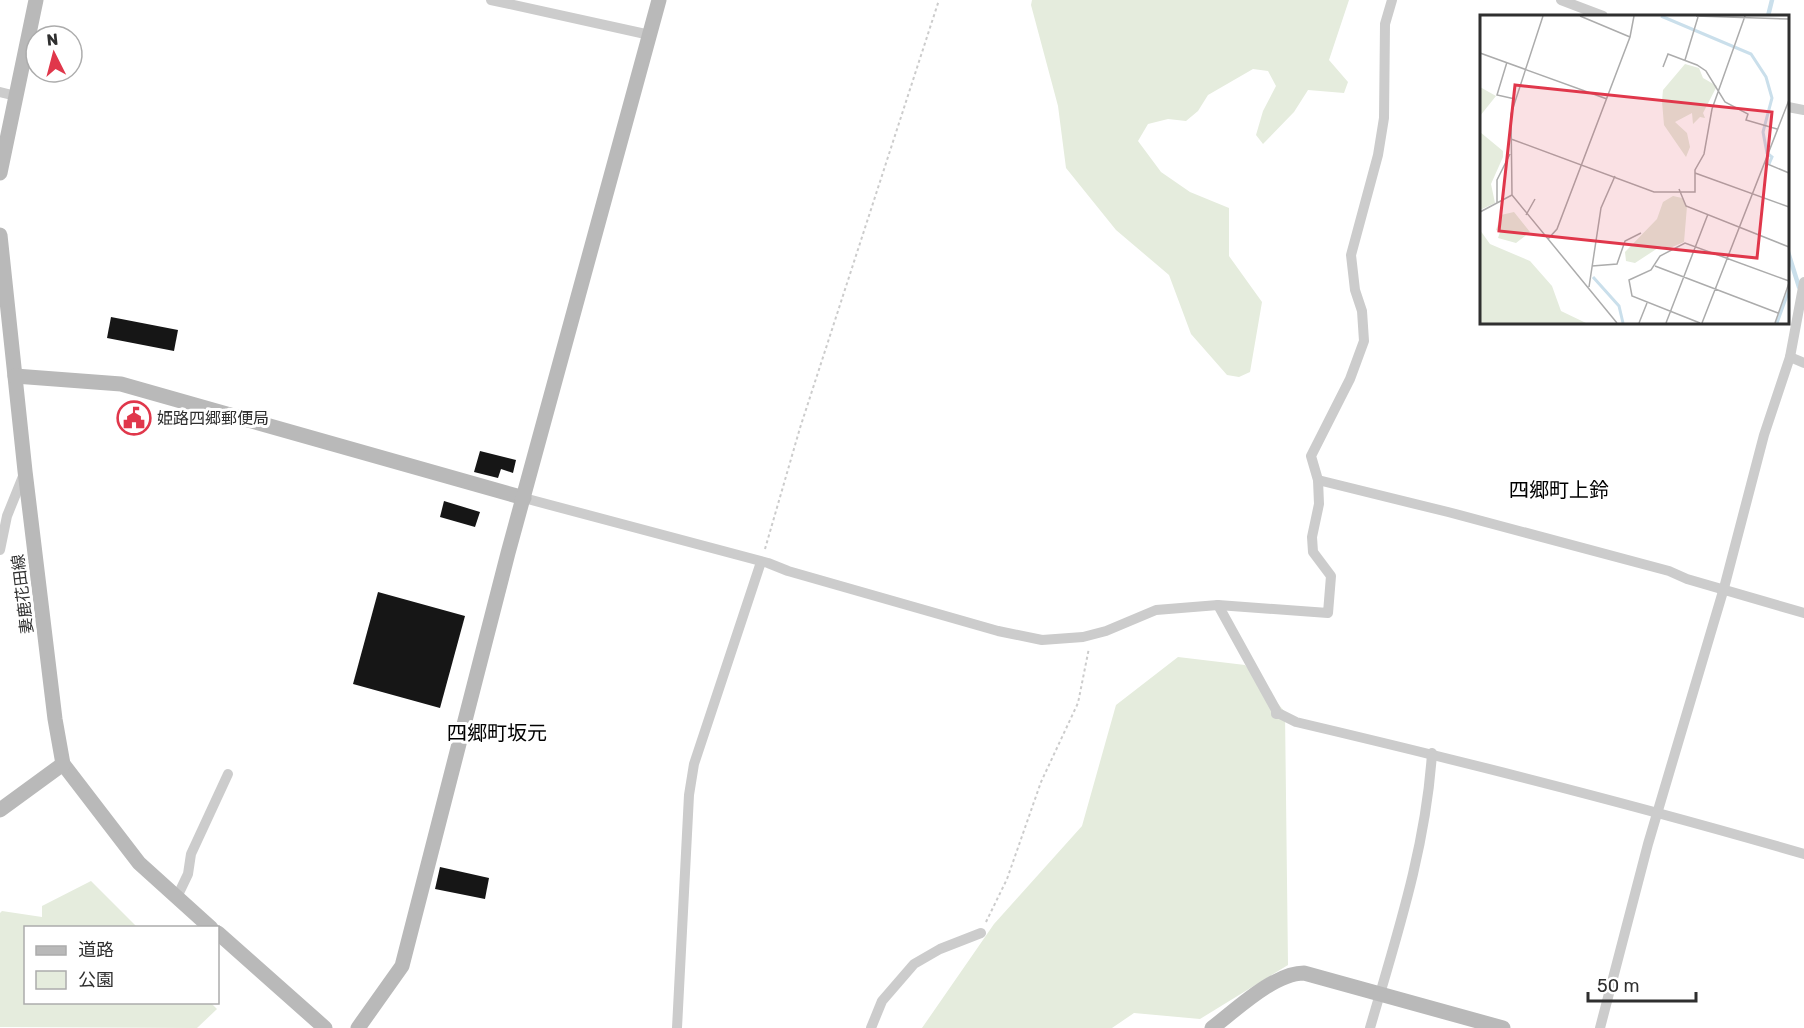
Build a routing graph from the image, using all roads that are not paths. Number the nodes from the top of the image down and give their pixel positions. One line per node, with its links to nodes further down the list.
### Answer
1 (36, 0): 9 (street)
2 (491, 0): 7 (street)
3 (659, 0): 7 (street)
4 (1392, 0): 19 (street)
5 (1561, 0): 6 (street)
6 (1600, 15)
7 (650, 34): 20 (street)
8 (0, 92): 9 (street)
9 (16, 96): 12 (street)
10 (1789, 107): 11 (street)
11 (1804, 110)
12 (0, 173)
13 (0, 235): 17 (street, 妻鹿花田線)
14 (1804, 282): 15 (street)
15 (1791, 357): 16 (street); 23 (street)
16 (1804, 363)
17 (15, 376): 18 (street, 妻鹿花田線); 20 (street)
18 (25, 471): 21 (street); 27 (street, 妻鹿花田線)
19 (1318, 480): 23 (street); 24 (street)
20 (524, 498): 22 (street); 38 (street)
21 (0, 550)
22 (761, 562): 24 (street); 39 (street)
23 (1724, 588): 25 (street); 30 (street)
24 (1218, 605): 26 (street)
25 (1804, 614)
26 (1432, 753): 30 (street); 36 (street)
27 (63, 764): 29 (street); 32 (street)
28 (228, 774): 32 (street)
29 (0, 810)
30 (1658, 813): 31 (street); 44 (street)
31 (1804, 854)
32 (177, 897): 33 (street)
33 (211, 926)
34 (981, 933): 40 (street)
35 (219, 934): 37 (street)
36 (1380, 993): 41 (street); 42 (street); 43 (street)
37 (325, 1028)
38 (358, 1028)
39 (676, 1028)
40 (871, 1028)
41 (1212, 1028)
42 (1370, 1028)
43 (1503, 1028)
44 (1600, 1028)

